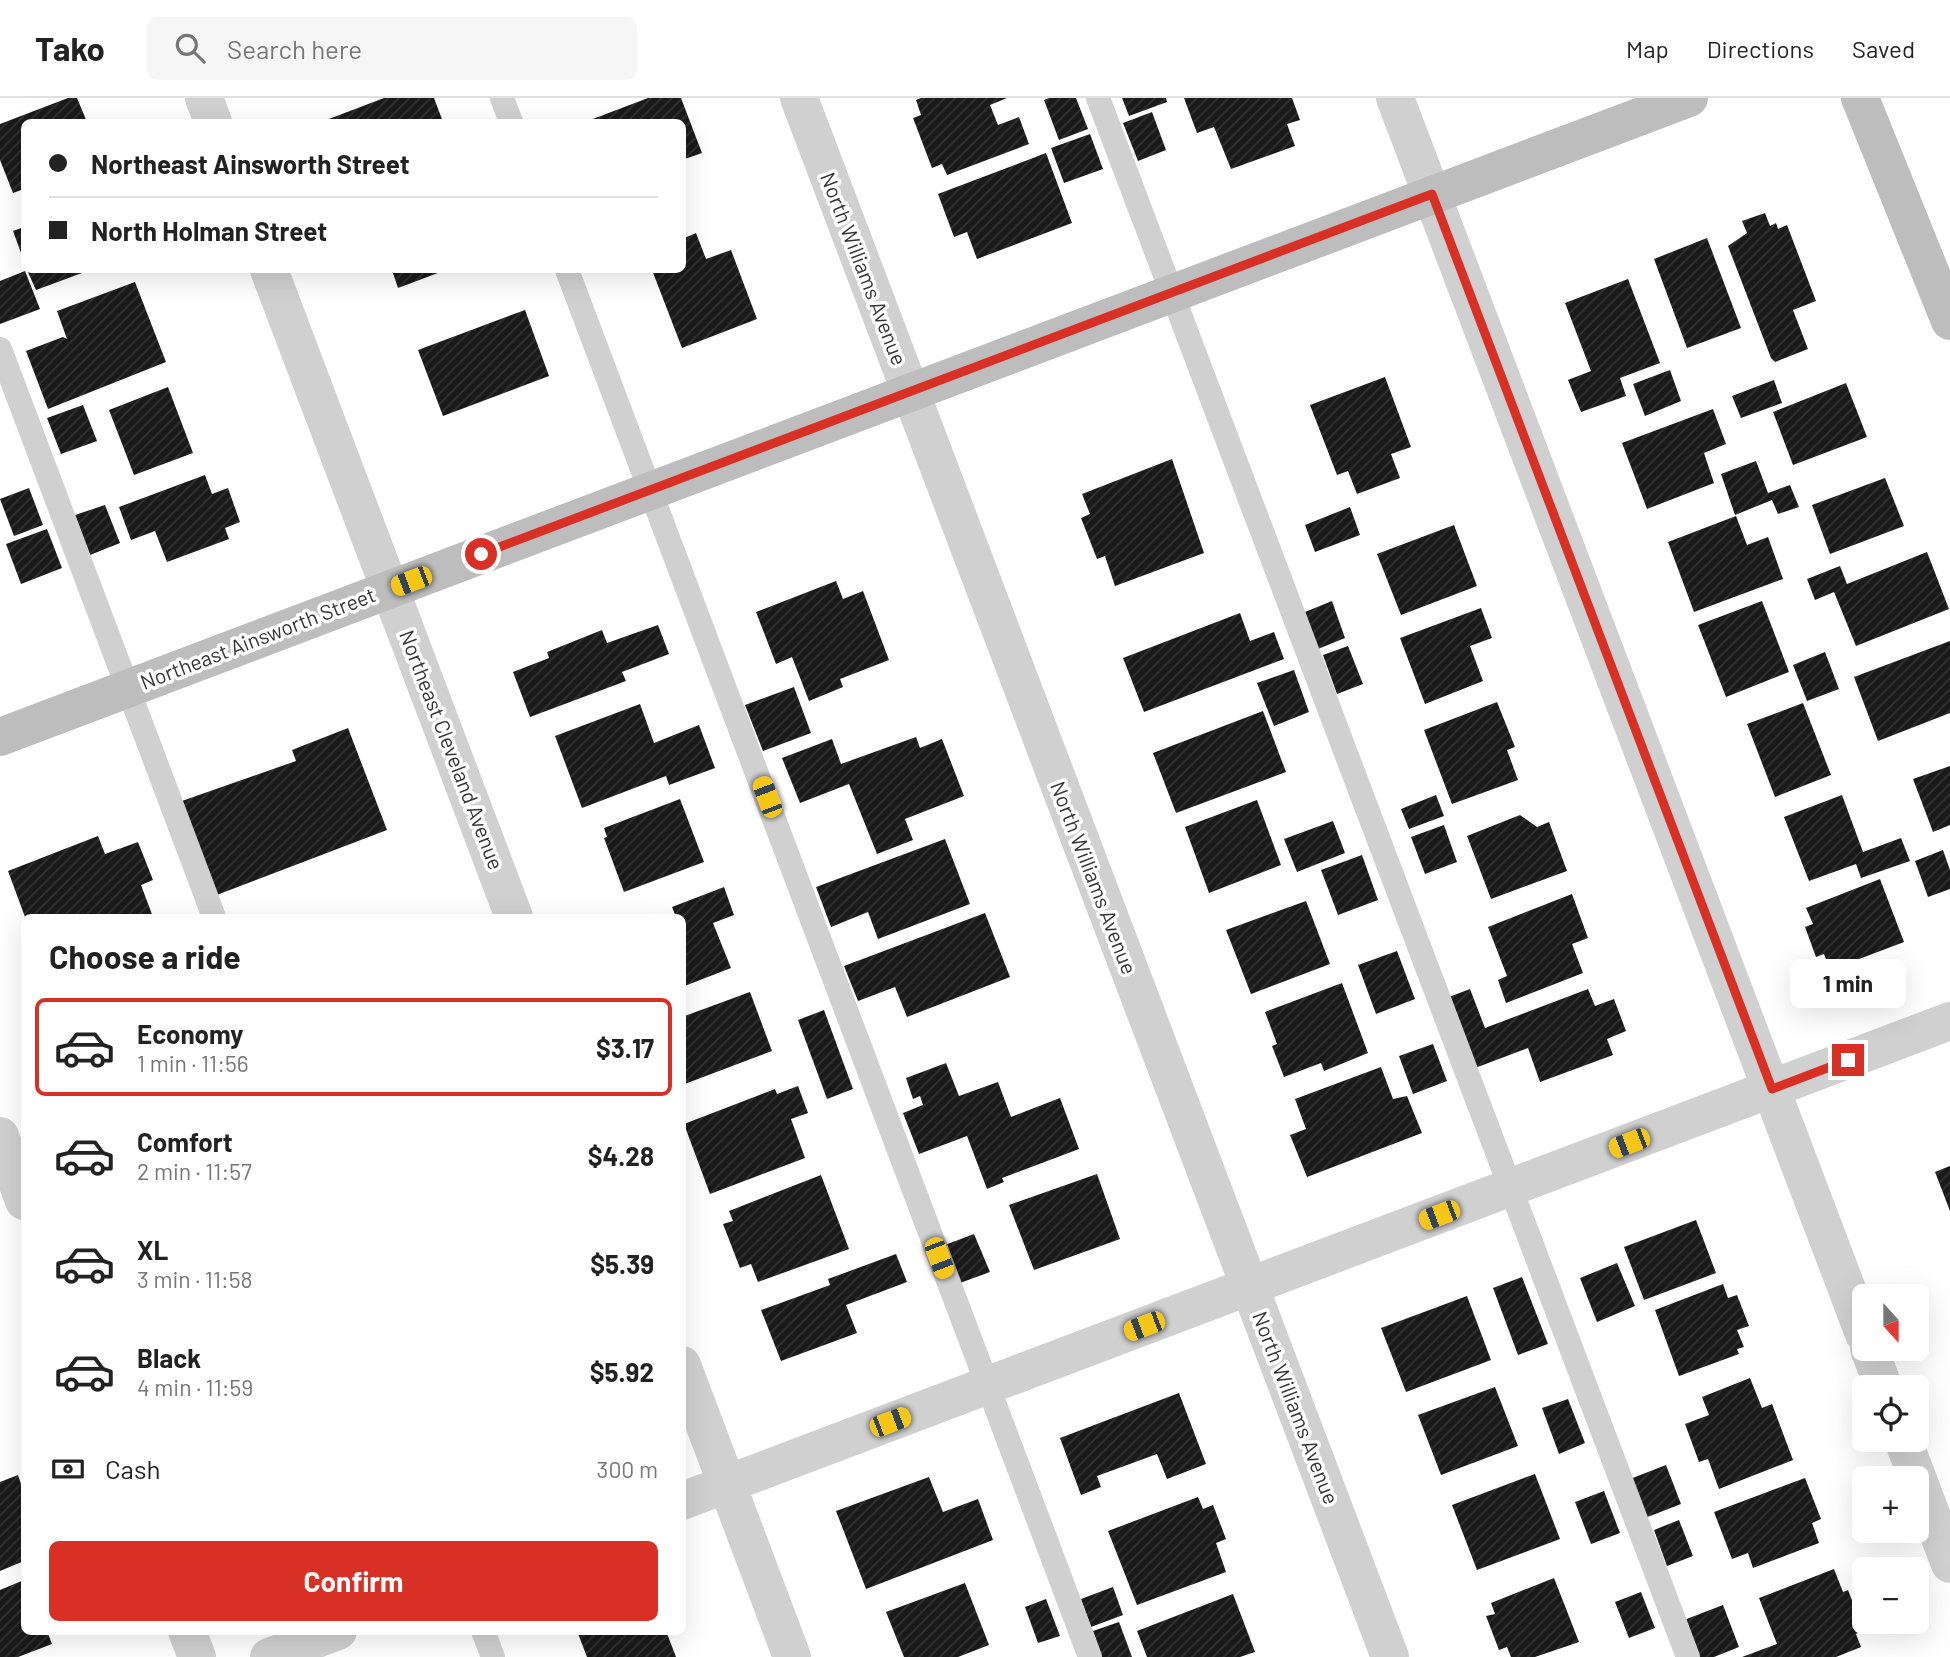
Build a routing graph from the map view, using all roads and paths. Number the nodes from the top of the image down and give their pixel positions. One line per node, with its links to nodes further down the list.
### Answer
1 (204, 98): 8 (street)
2 (502, 98): 9 (lane)
3 (799, 98): 16 (street, North Williams Avenue)
4 (1098, 98): 13 (lane)
5 (1395, 98): 10 (street)
6 (1689, 98): 10 (street, Northeast Ainsworth Street)
7 (1860, 98): 14 (street)
8 (212, 119)
9 (510, 119)
10 (1432, 194): 13 (street, Northeast Ainsworth Street); 24 (street)
11 (270, 273): 18 (street, Northeast Cleveland Avenue)
12 (568, 273): 17 (lane)
13 (1171, 293): 16 (street, Northeast Ainsworth Street); 26 (lane)
14 (1950, 321)
15 (0, 349): 19 (lane)
16 (909, 392): 17 (street, Northeast Ainsworth Street); 28 (street, North Williams Avenue)
17 (652, 490): 18 (street, Northeast Ainsworth Street); 31 (lane)
18 (391, 588): 19 (street, Northeast Ainsworth Street); 22 (street, Northeast Cleveland Avenue)
19 (128, 689): 20 (street, Northeast Ainsworth Street); 21 (lane)
20 (0, 737)
21 (213, 914)
22 (513, 914)
23 (1950, 1021): 24 (street)
24 (1772, 1089): 26 (street); 29 (street)
25 (0, 1136): 27 (street)
26 (1510, 1188): 28 (street); 45 (lane)
27 (21, 1193)
28 (1249, 1287): 31 (street); 44 (street, North Williams Avenue)
29 (1852, 1302)
30 (686, 1376): 33 (street)
31 (987, 1386): 33 (street); 43 (lane)
32 (1908, 1452): 35 (street)
33 (727, 1484): 34 (street); 42 (street)
34 (686, 1499)
35 (1950, 1564)
36 (189, 1635): 39 (street)
37 (327, 1635): 40 (street)
38 (485, 1635): 41 (lane)
39 (197, 1657)
40 (269, 1657)
41 (493, 1657)
42 (792, 1657)
43 (1090, 1657)
44 (1390, 1657)
45 (1688, 1657)

